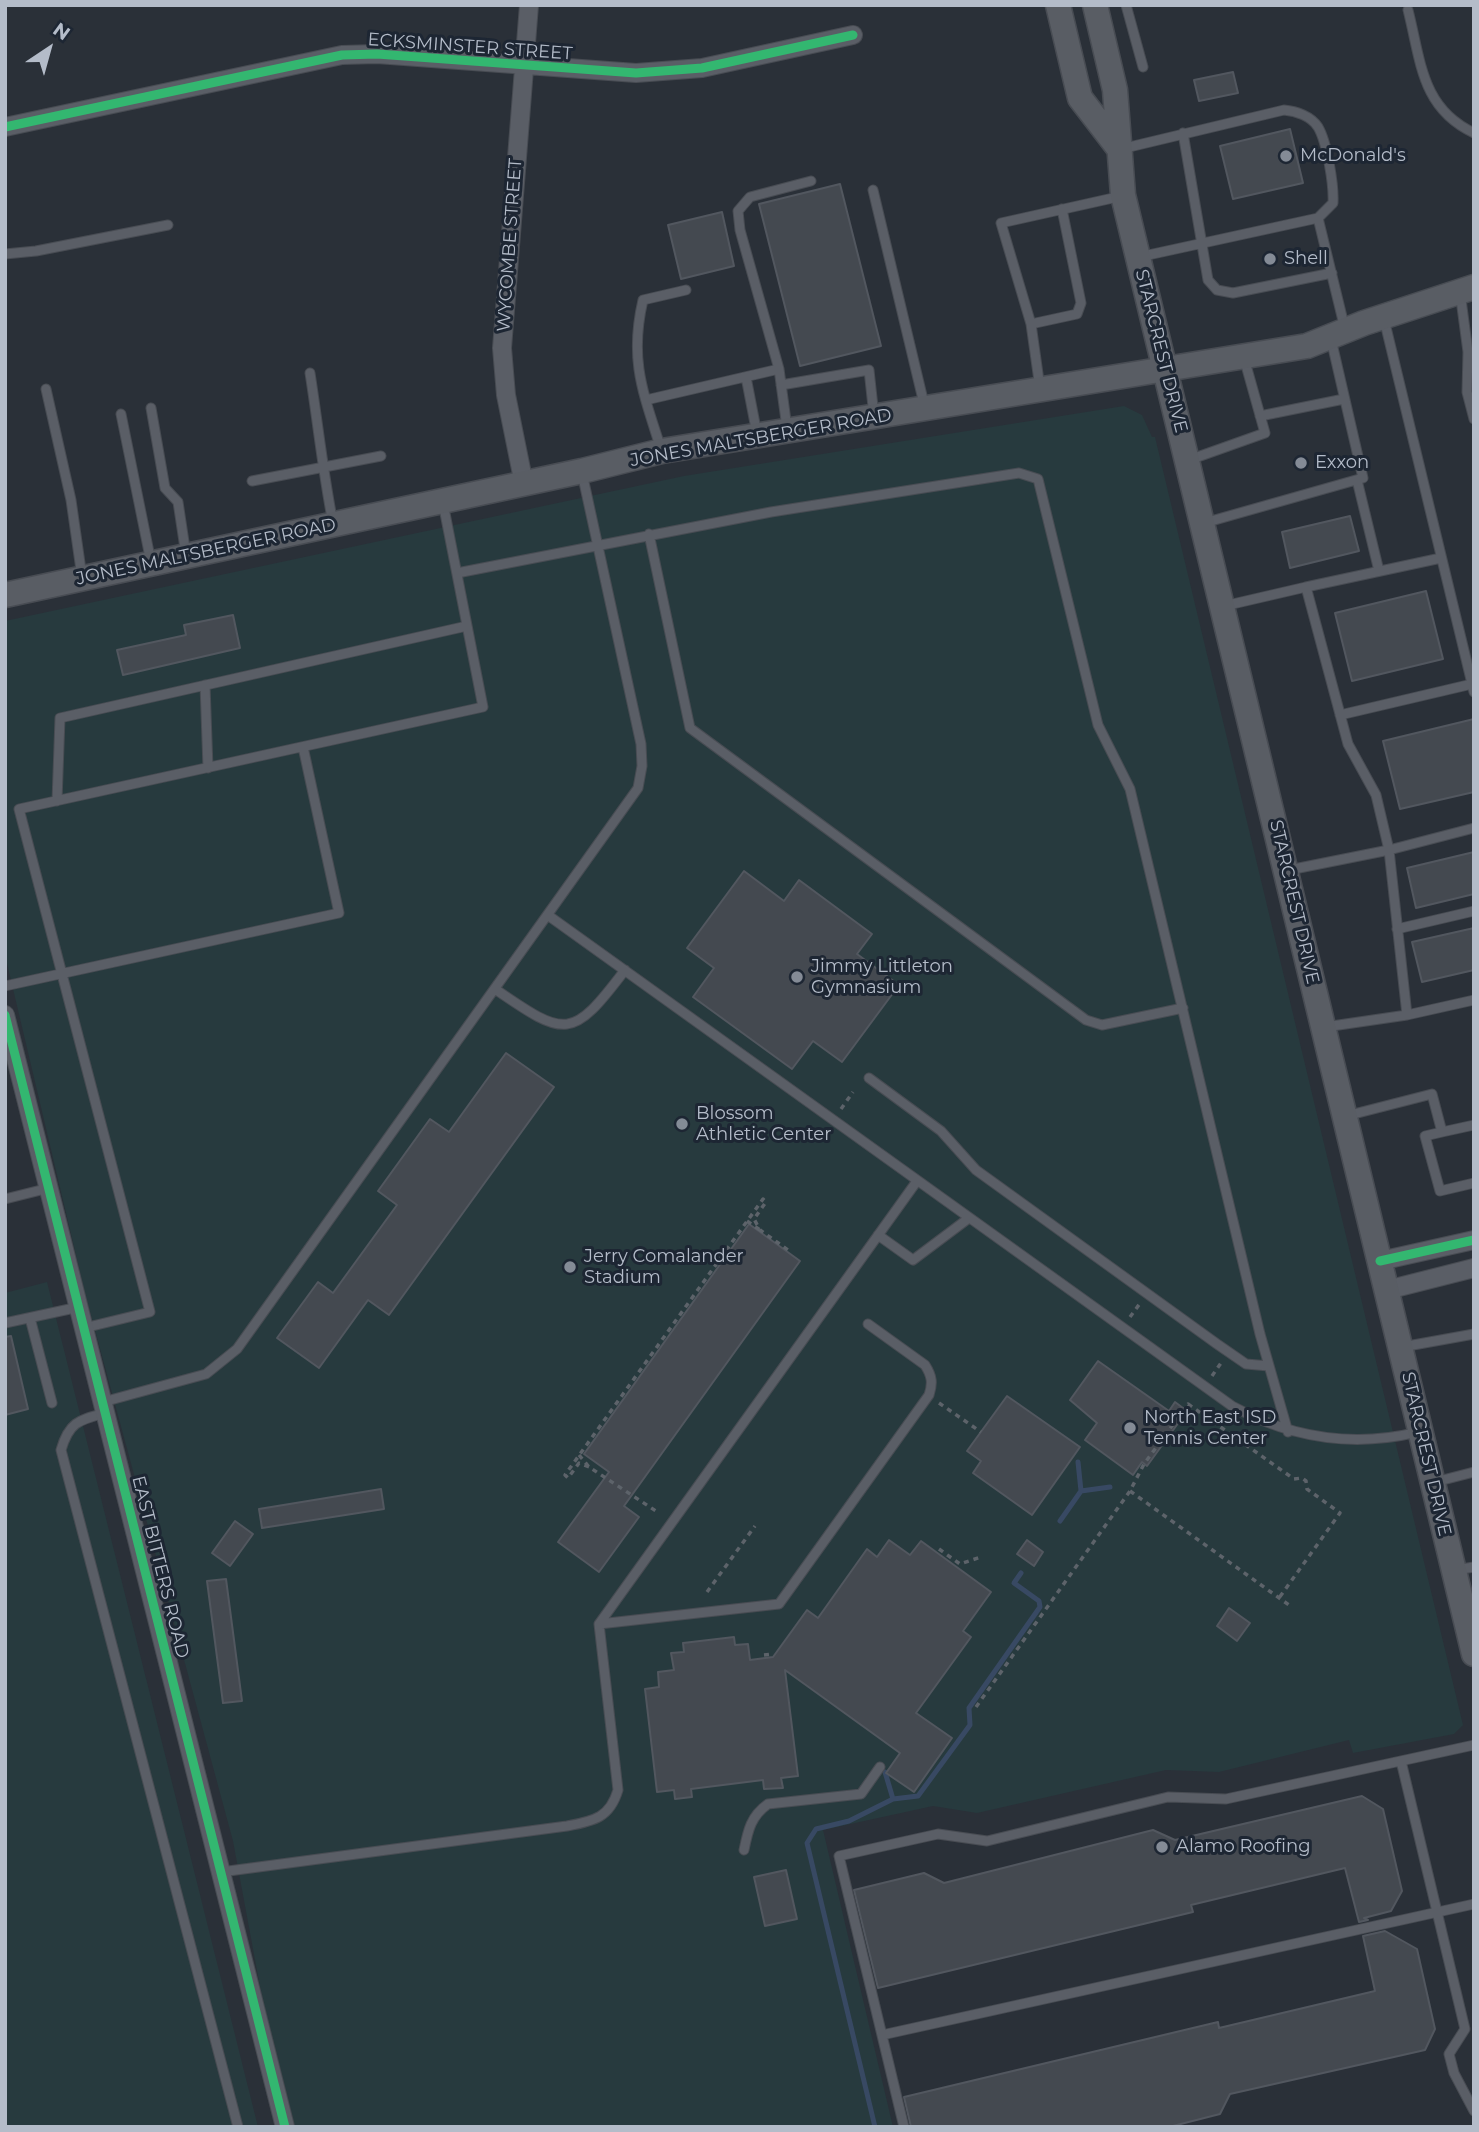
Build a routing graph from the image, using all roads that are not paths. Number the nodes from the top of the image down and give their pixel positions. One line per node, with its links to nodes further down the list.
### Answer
1 (528, 5): 7 (street, WYCOMBE STREET)
2 (1058, 5): 12 (main road)
3 (1095, 5): 12 (main road, STARCREST DRIVE)
4 (1126, 5): 8 (lane)
5 (1408, 10): 11 (lane)
6 (853, 36): 7 (street, ECKSMINSTER STREET)
7 (524, 67): 9 (street, ECKSMINSTER STREET); 54 (street, WYCOMBE STREET)
8 (1143, 67)
9 (5, 127)
10 (1183, 133): 12 (lane); 17 (lane); 19 (lane)
11 (1474, 133)
12 (1120, 150): 15 (main road, STARCREST DRIVE)
13 (811, 181): 30 (lane)
14 (873, 190): 40 (lane)
15 (1124, 195): 16 (lane); 21 (main road, STARCREST DRIVE)
16 (1062, 209): 26 (lane); 26 (lane)
17 (1318, 218): 19 (lane); 22 (lane)
18 (168, 225): 20 (lane)
19 (1203, 244): 21 (lane); 22 (lane)
20 (5, 254)
21 (1138, 257): 31 (main road, STARCREST DRIVE)
22 (1332, 273): 27 (lane)
23 (1467, 289): 25 (main road, JONES MALTSBERGER ROAD); 28 (lane)
24 (686, 290): 38 (lane)
25 (1383, 317): 27 (main road, JONES MALTSBERGER ROAD); 61 (lane)
26 (1031, 324): 36 (lane)
27 (1338, 334): 29 (main road, JONES MALTSBERGER ROAD); 37 (lane)
28 (1471, 351): 44 (lane)
29 (1244, 357): 31 (main road, JONES MALTSBERGER ROAD); 42 (lane)
30 (779, 369): 33 (lane); 34 (lane)
31 (1166, 370): 36 (main road, JONES MALTSBERGER ROAD); 49 (main road, STARCREST DRIVE)
32 (310, 373): 50 (lane)
33 (746, 377): 38 (lane); 46 (lane)
34 (781, 385): 43 (lane); 45 (lane)
35 (46, 388): 65 (lane)
36 (1040, 391): 40 (main road, JONES MALTSBERGER ROAD)
37 (1345, 399): 42 (lane); 52 (lane)
38 (646, 400): 47 (lane)
39 (151, 408): 60 (lane)
40 (925, 410): 43 (main road, JONES MALTSBERGER ROAD)
41 (121, 414): 62 (lane)
42 (1260, 416): 49 (lane)
43 (874, 418): 45 (main road, JONES MALTSBERGER ROAD)
44 (1474, 419)
45 (788, 433): 46 (main road, JONES MALTSBERGER ROAD)
46 (758, 438): 47 (main road, JONES MALTSBERGER ROAD)
47 (662, 451): 51 (main road, JONES MALTSBERGER ROAD)
48 (381, 456): 50 (lane)
49 (1188, 460): 56 (main road, STARCREST DRIVE)
50 (321, 467): 53 (lane); 57 (lane)
51 (582, 471): 54 (main road, JONES MALTSBERGER ROAD); 59 (lane)
52 (1357, 480): 56 (lane); 63 (lane)
53 (252, 481)
54 (524, 484): 55 (main road, JONES MALTSBERGER ROAD)
55 (443, 502): 57 (main road, JONES MALTSBERGER ROAD); 64 (lane)
56 (1203, 523): 68 (main road, STARCREST DRIVE)
57 (333, 525): 60 (main road, JONES MALTSBERGER ROAD)
58 (649, 534): 59 (lane); 87 (lane); 87 (lane)
59 (597, 543): 64 (lane); 80 (lane)
60 (186, 556): 62 (main road, JONES MALTSBERGER ROAD)
61 (1441, 558): 63 (lane); 71 (lane)
62 (151, 564): 65 (main road, JONES MALTSBERGER ROAD)
63 (1379, 571): 66 (lane)
64 (457, 573): 69 (lane)
65 (82, 579): 67 (main road, JONES MALTSBERGER ROAD)
66 (1306, 587): 68 (lane); 72 (lane)
67 (5, 595)
68 (1223, 607): 78 (main road, STARCREST DRIVE)
69 (467, 626): 70 (lane); 73 (lane)
70 (205, 685): 74 (lane); 75 (lane)
71 (1473, 688): 72 (lane)
72 (1340, 715): 77 (lane)
73 (303, 747): 74 (lane); 83 (lane)
74 (208, 768): 75 (lane)
75 (57, 801): 83 (lane)
76 (1474, 828): 77 (lane)
77 (1389, 850): 78 (lane); 81 (lane)
78 (1286, 871): 90 (main road, STARCREST DRIVE)
79 (1474, 911): 81 (lane)
80 (549, 916): 82 (lane); 85 (lane)
81 (1397, 929): 89 (lane)
82 (625, 970): 85 (lane); 96 (lane)
83 (62, 974): 84 (lane); 110 (lane)
84 (5, 986)
85 (495, 989): 115 (lane)
86 (1474, 1000): 89 (lane)
87 (1183, 1009): 113 (lane)
88 (5, 1015): 91 (street, EAST BITTERS ROAD)
89 (1407, 1015): 90 (lane)
90 (1324, 1027): 93 (main road, STARCREST DRIVE)
91 (8, 1035): 98 (street, EAST BITTERS ROAD)
92 (869, 1078): 113 (lane)
93 (1345, 1116): 95 (lane); 103 (main road, STARCREST DRIVE)
94 (1474, 1125): 95 (lane)
95 (1442, 1132): 97 (lane)
96 (917, 1181): 100 (lane); 101 (lane)
97 (1474, 1183)
98 (49, 1188): 99 (lane); 106 (street, EAST BITTERS ROAD)
99 (5, 1199)
100 (970, 1218): 101 (lane); 116 (lane)
101 (878, 1235): 121 (lane)
102 (1474, 1240): 103 (street)
103 (1380, 1261): 105 (main road, STARCREST DRIVE)
104 (1474, 1268): 105 (street)
105 (1387, 1290): 112 (main road, STARCREST DRIVE)
106 (79, 1307): 107 (lane); 110 (street, EAST BITTERS ROAD)
107 (30, 1318): 108 (lane); 114 (lane)
108 (5, 1323)
109 (868, 1324): 121 (lane)
110 (84, 1328): 115 (street, EAST BITTERS ROAD)
111 (1474, 1334): 112 (lane)
112 (1400, 1347): 117 (main road, STARCREST DRIVE)
113 (1269, 1366): 116 (lane)
114 (52, 1403)
115 (104, 1408): 127 (street, EAST BITTERS ROAD); 132 (lane)
116 (1288, 1432): 117 (lane)
117 (1420, 1432): 119 (main road, STARCREST DRIVE)
118 (1474, 1472): 119 (lane)
119 (1433, 1483): 120 (main road, STARCREST DRIVE)
120 (1464, 1568): 122 (main road, STARCREST DRIVE)
121 (598, 1624): 127 (lane)
122 (1474, 1654)
123 (1474, 1745): 124 (lane)
124 (1401, 1761): 129 (lane); 130 (lane)
125 (880, 1767): 126 (lane)
126 (744, 1850)
127 (221, 1872): 133 (street, EAST BITTERS ROAD)
128 (1474, 1904): 129 (lane)
129 (1437, 1912): 130 (lane); 131 (lane)
130 (882, 2035): 134 (lane)
131 (1472, 2107)
132 (238, 2126)
133 (285, 2127)
134 (904, 2127)

